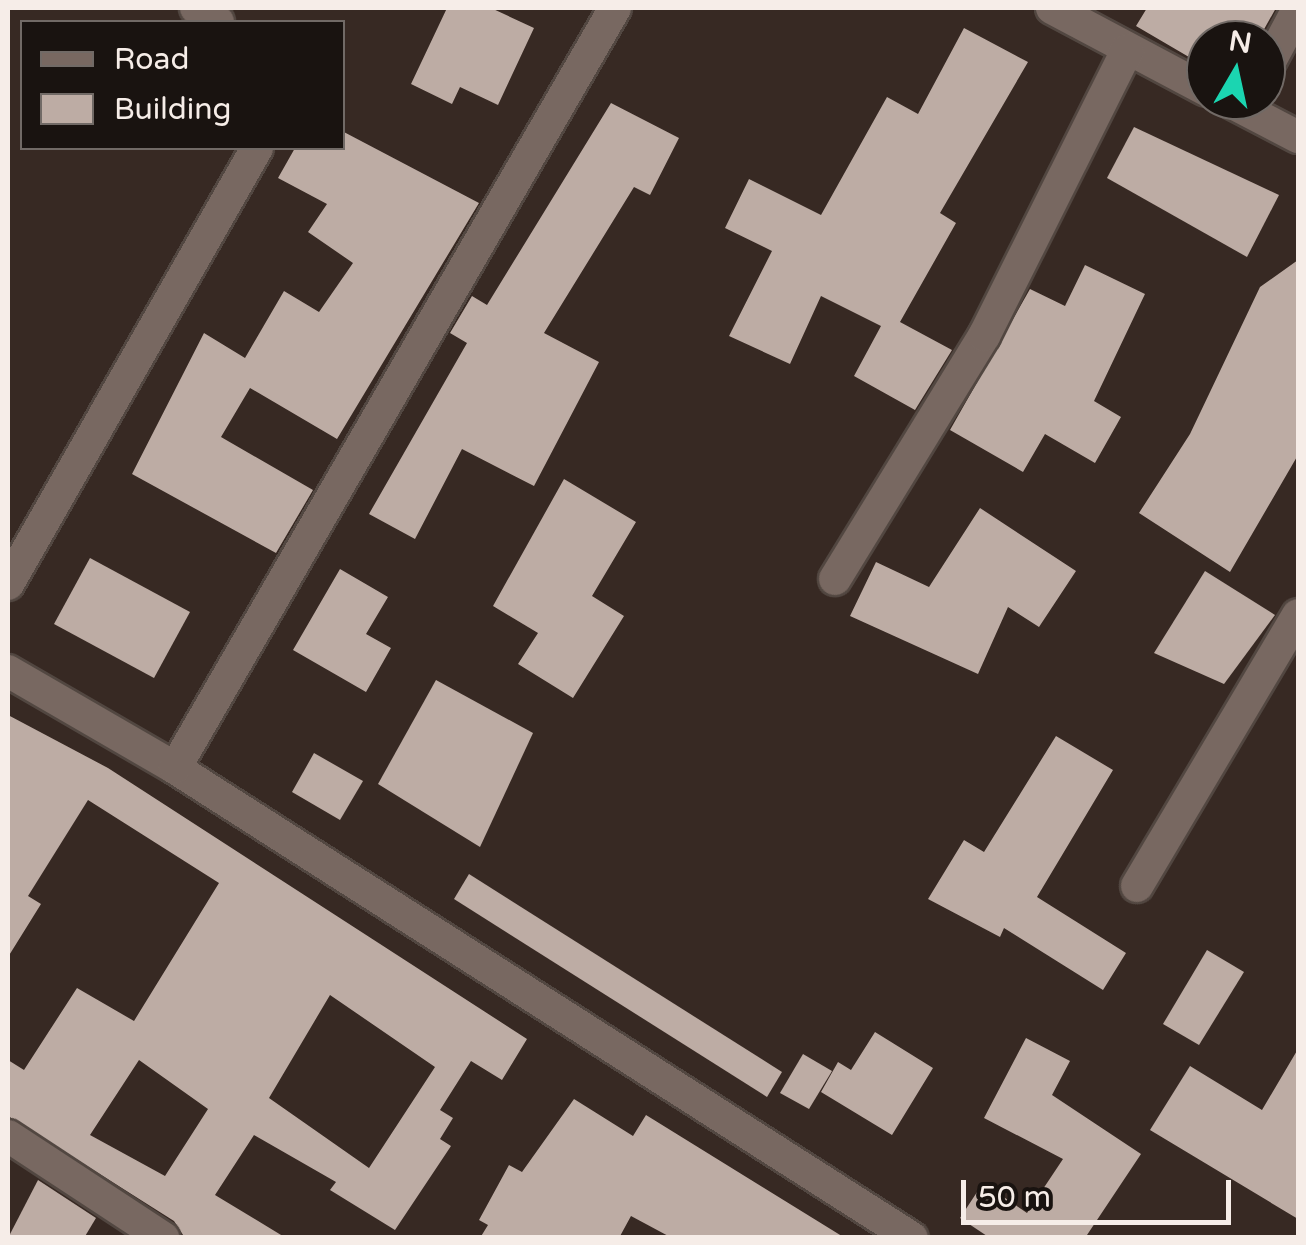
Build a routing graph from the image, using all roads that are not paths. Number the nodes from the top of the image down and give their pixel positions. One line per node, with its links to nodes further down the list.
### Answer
1 (615, 8): 14 (street)
2 (1052, 8): 5 (street)
3 (1298, 9): 4 (street)
4 (1286, 32)
5 (1127, 50): 6 (street); 10 (street)
6 (1186, 80)
7 (1269, 120): 8 (street)
8 (1298, 137)
9 (255, 150): 11 (street)
10 (835, 579)
11 (8, 584)
12 (1298, 615): 15 (street)
13 (8, 670): 14 (street)
14 (176, 768): 18 (street)
15 (1137, 886)
16 (8, 1136): 17 (street)
17 (163, 1238)
18 (912, 1238)

